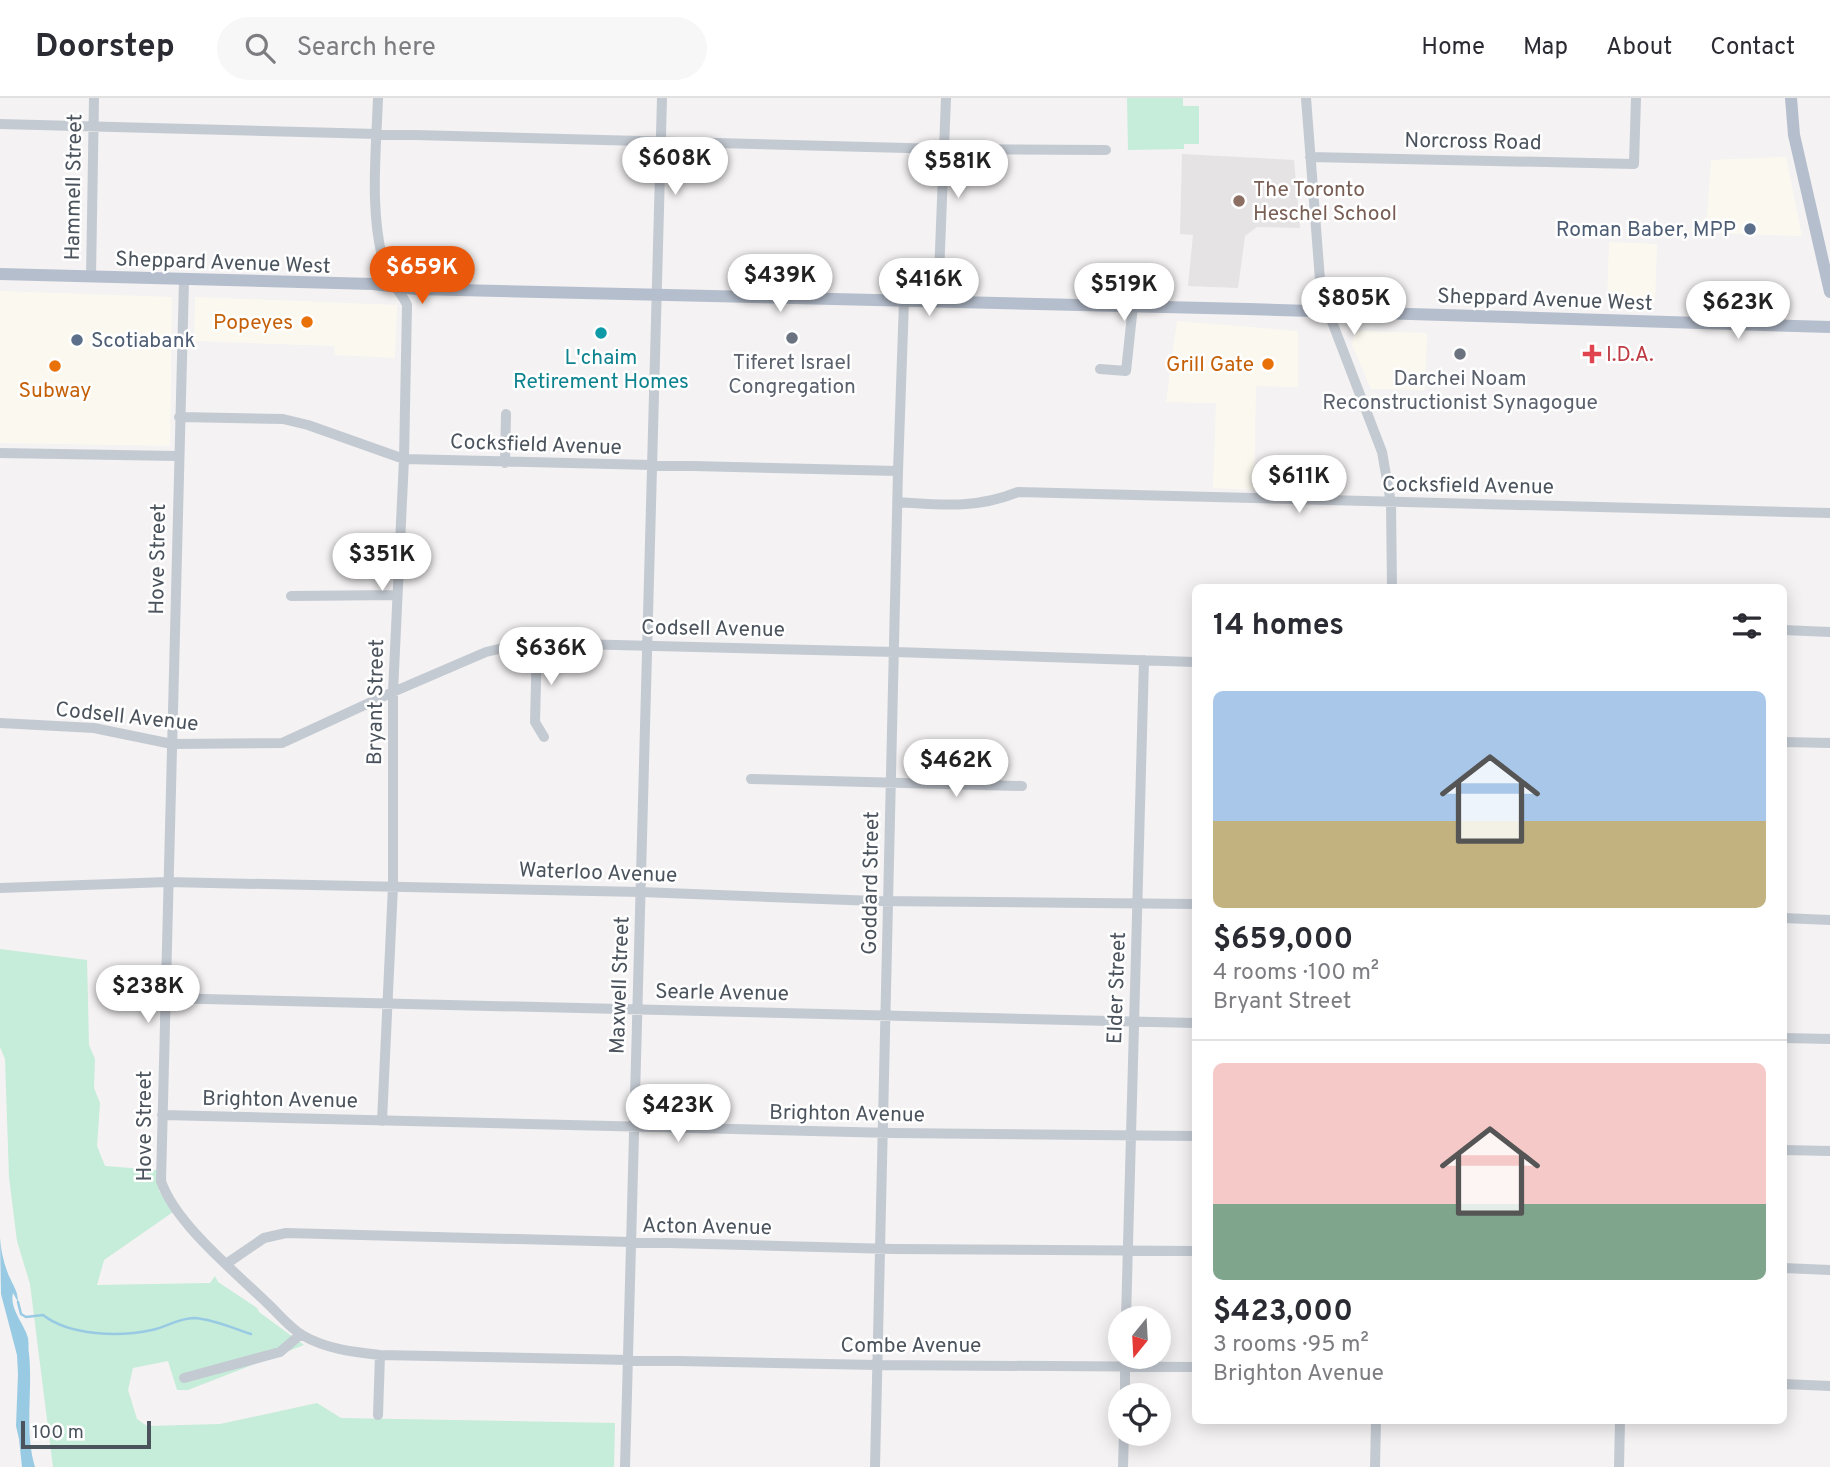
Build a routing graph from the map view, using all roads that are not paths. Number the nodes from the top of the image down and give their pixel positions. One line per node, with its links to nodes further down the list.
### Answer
1 (94, 98): 9 (street, Hammell Street)
2 (378, 98): 10 (street, Bryant Street)
3 (662, 98): 11 (street, Maxwell Street)
4 (946, 98): 12 (street)
5 (1306, 98): 14 (street)
6 (1636, 98): 14 (street, Norcross Road)
7 (1791, 98): 19 (main road)
8 (0, 124): 9 (street)
9 (93, 126): 10 (street); 16 (street, Hammell Street)
10 (377, 135): 11 (street); 18 (street, Bryant Street)
11 (661, 140): 12 (street); 20 (street, Maxwell Street)
12 (944, 149): 13 (street); 22 (street)
13 (1105, 150)
14 (1310, 157): 24 (street)
15 (0, 274): 16 (main road, Sheppard Avenue West)
16 (91, 277): 17 (main road, Sheppard Avenue West)
17 (184, 280): 18 (main road, Sheppard Avenue West); 28 (street, Hove Street)
18 (395, 287): 20 (main road, Sheppard Avenue West); 31 (street, Bryant Street)
19 (1830, 292)
20 (657, 295): 21 (main road, Sheppard Avenue West); 33 (street, Maxwell Street)
21 (904, 300): 22 (main road, Sheppard Avenue West); 34 (street, Goddard Street)
22 (938, 301): 23 (main road, Sheppard Avenue West)
23 (1133, 306): 24 (main road, Sheppard Avenue West); 26 (street)
24 (1327, 311): 25 (main road, Sheppard Avenue West); 36 (street)
25 (1830, 327)
26 (1100, 369)
27 (506, 415): 32 (street)
28 (179, 417): 30 (street, Hove Street); 31 (street, Cocksfield Avenue)
29 (0, 453): 30 (street)
30 (178, 456): 53 (street, Hove Street)
31 (404, 459): 32 (street, Cocksfield Avenue); 39 (street, Bryant Street)
32 (505, 463): 33 (street, Cocksfield Avenue)
33 (650, 467): 34 (street, Cocksfield Avenue); 44 (street, Maxwell Street)
34 (898, 471): 35 (street, Goddard Street)
35 (898, 502): 36 (street, Cocksfield Avenue); 45 (street, Goddard Street)
36 (1391, 503): 37 (street, Cocksfield Avenue); 38 (street)
37 (1830, 513)
38 (1392, 584)
39 (397, 595): 40 (street); 48 (street, Bryant Street)
40 (290, 596)
41 (1787, 630): 42 (street)
42 (1830, 632)
43 (537, 643): 44 (street, Codsell Avenue); 48 (street, Codsell Avenue); 50 (street)
44 (648, 646): 45 (street, Codsell Avenue); 60 (street, Maxwell Street)
45 (895, 652): 46 (street, Codsell Avenue); 55 (street, Goddard Street)
46 (1144, 660): 47 (street, Codsell Avenue); 62 (street, Elder Street)
47 (1192, 662)
48 (393, 692): 53 (street, Codsell Avenue); 58 (street, Bryant Street)
49 (0, 723): 53 (street, Codsell Avenue)
50 (544, 737)
51 (1787, 742): 52 (street)
52 (1830, 743)
53 (172, 744): 57 (street, Hove Street)
54 (751, 779): 55 (street)
55 (891, 781): 56 (street); 61 (street, Goddard Street)
56 (1022, 786)
57 (167, 882): 58 (street, Waterloo Avenue); 59 (street, Waterloo Avenue); 66 (street, Hove Street)
58 (393, 886): 60 (street, Waterloo Avenue); 67 (street, Bryant Street)
59 (0, 888)
60 (640, 891): 61 (street, Waterloo Avenue); 68 (street, Maxwell Street)
61 (888, 900): 62 (street, Waterloo Avenue); 69 (street, Goddard Street)
62 (1138, 903): 63 (street, Waterloo Avenue); 70 (street, Elder Street)
63 (1192, 904)
64 (1787, 918): 65 (street)
65 (1830, 920)
66 (164, 998): 67 (street, Searle Avenue); 74 (street, Hove Street)
67 (387, 1003): 68 (street, Searle Avenue); 75 (street, Bryant Street)
68 (637, 1010): 69 (street, Searle Avenue); 76 (street, Maxwell Street)
69 (886, 1016): 70 (street, Searle Avenue); 77 (street, Goddard Street)
70 (1136, 1022): 71 (street, Searle Avenue); 78 (street, Elder Street)
71 (1192, 1023)
72 (1787, 1038): 73 (street)
73 (1830, 1039)
74 (162, 1115): 75 (street, Brighton Avenue); 86 (street, Hove Street)
75 (382, 1121): 76 (street, Brighton Avenue)
76 (634, 1128): 77 (street, Brighton Avenue); 82 (street, Maxwell Street)
77 (883, 1133): 78 (street, Brighton Avenue); 83 (street, Goddard Street)
78 (1132, 1135): 79 (street, Brighton Avenue); 84 (street, Elder Street)
79 (1192, 1136)
80 (1787, 1150): 81 (street)
81 (1830, 1151)
82 (630, 1244): 83 (street, Acton Avenue); 86 (street, Acton Avenue); 92 (street, Maxwell Street)
83 (879, 1249): 84 (street, Acton Avenue); 94 (street, Goddard Street)
84 (1128, 1249): 85 (street, Acton Avenue); 89 (street, Elder Street)
85 (1192, 1251)
86 (226, 1264): 90 (street, Hove Street)
87 (1787, 1268): 88 (street)
88 (1830, 1270)
89 (1126, 1306)
90 (300, 1334): 91 (street, Hove Street); 97 (street)
91 (380, 1354): 92 (street, Hove Street); 100 (street)
92 (627, 1359): 94 (street, Combe Avenue); 104 (street, Maxwell Street)
93 (1108, 1361): 94 (street, Combe Avenue)
94 (877, 1365): 105 (street, Goddard Street)
95 (1171, 1365): 96 (street, Combe Avenue)
96 (1192, 1367)
97 (184, 1378)
98 (1787, 1384): 99 (street)
99 (1830, 1386)
100 (378, 1415)
101 (1376, 1424): 107 (street)
102 (1620, 1424): 108 (street)
103 (1124, 1446): 106 (street)
104 (625, 1467)
105 (875, 1467)
106 (1123, 1467)
107 (1375, 1467)
108 (1619, 1467)

